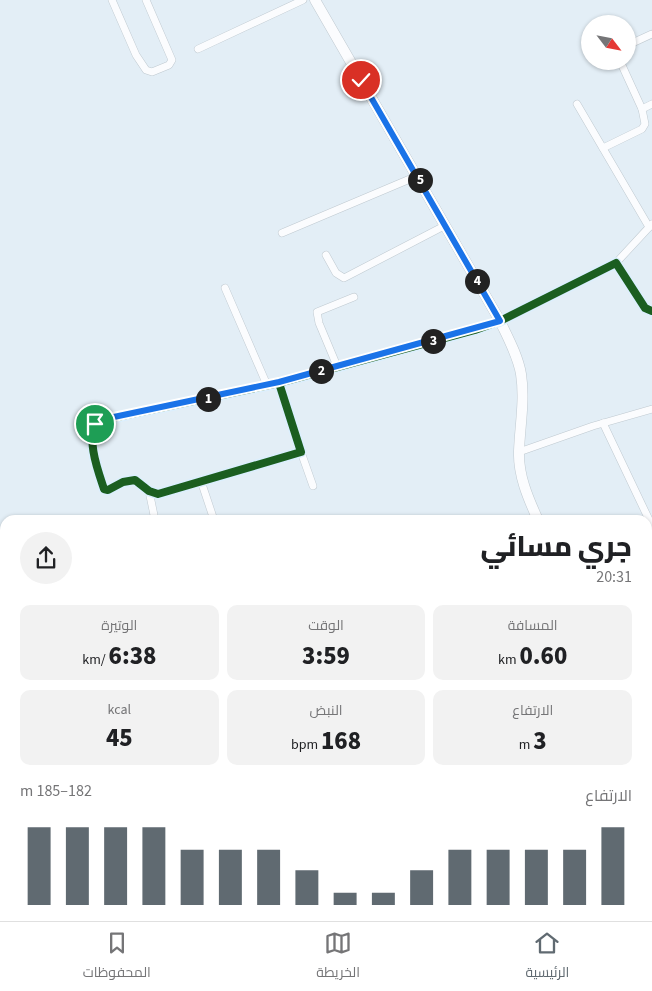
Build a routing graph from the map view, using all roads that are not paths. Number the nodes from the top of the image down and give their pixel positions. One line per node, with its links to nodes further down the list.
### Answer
1 (112, 0): 2 (street)
2 (146, 0)
3 (304, 0): 7 (street)
4 (315, 0): 13 (main road)
5 (652, 34): 6 (street)
6 (636, 41)
7 (198, 48)
8 (624, 70): 11 (street)
9 (577, 104): 12 (street)
10 (652, 104): 11 (street)
11 (642, 109): 12 (street)
12 (603, 148): 15 (street)
13 (418, 176): 14 (main road); 16 (street)
14 (446, 225): 17 (street); 22 (main road)
15 (651, 225): 18 (street)
16 (282, 233)
17 (326, 255)
18 (616, 262): 21 (street); 22 (street)
19 (225, 288): 25 (street)
20 (354, 297): 23 (street)
21 (652, 311)
22 (500, 321): 23 (street); 29 (main road)
23 (338, 366): 24 (street)
24 (279, 382): 25 (street); 28 (street)
25 (267, 385): 32 (street)
26 (652, 409): 27 (street)
27 (603, 423): 29 (street); 36 (street)
28 (301, 452): 30 (street); 31 (street)
29 (519, 452): 35 (main road)
30 (201, 481): 32 (street); 34 (street)
31 (314, 486)
32 (149, 491): 33 (street)
33 (154, 515)
34 (212, 515)
35 (536, 515)
36 (647, 515)

